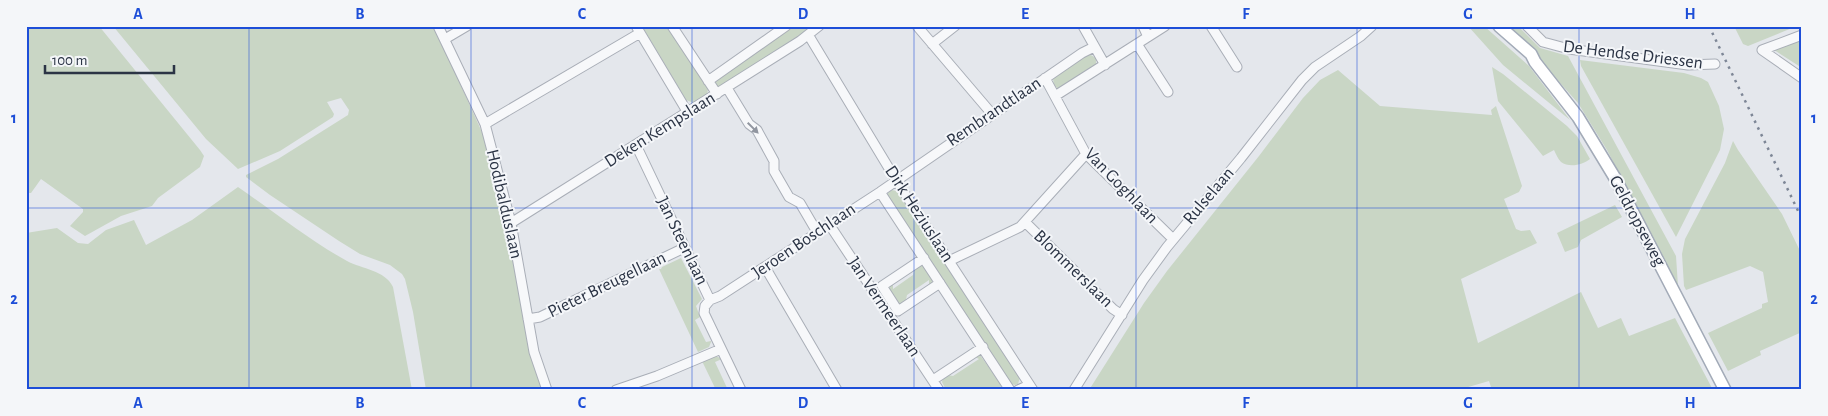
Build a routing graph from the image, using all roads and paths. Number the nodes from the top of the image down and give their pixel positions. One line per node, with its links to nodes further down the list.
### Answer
1 (438, 26): 20 (street, Hodibalduslaan)
2 (467, 26): 20 (street)
3 (672, 26): 30 (street)
4 (786, 26): 30 (street, Deken Kempslaan)
5 (819, 26): 18 (street, Deken Kempslaan)
6 (917, 26): 21 (street)
7 (955, 26): 21 (street)
8 (1083, 26): 23 (street)
9 (1142, 26): 19 (street)
10 (1165, 26): 19 (street, Rembrandtlaan)
11 (1211, 26): 27 (street)
12 (1372, 26): 46 (street, Rulselaan)
13 (1489, 26): 24 (main road, Geldropseweg)
14 (1499, 26): 24 (main road, Geldropseweg)
15 (1527, 26): 25 (street, De Hendse Driessen)
16 (638, 30): 35 (street); 37 (street)
17 (1802, 35): 29 (street)
18 (809, 36): 31 (street, Deken Kempslaan); 40 (street, Dirk Heziuslaan)
19 (1148, 37): 22 (street, Rembrandtlaan)
20 (445, 39): 37 (street, Hodibalduslaan)
21 (932, 44): 36 (street)
22 (1137, 44): 26 (street, Rembrandtlaan); 32 (street)
23 (1094, 47): 26 (street); 28 (street, Rembrandtlaan)
24 (1535, 62): 67 (main road, Geldropseweg)
25 (1715, 64)
26 (1105, 65): 34 (street, Rembrandtlaan)
27 (1237, 67)
28 (1044, 78): 34 (street, Van Goghlaan); 36 (street, Rembrandtlaan)
29 (1802, 78)
30 (708, 81): 33 (street)
31 (728, 88): 33 (street, Deken Kempslaan); 45 (street, one-way to 45)
32 (1168, 92)
33 (717, 94): 35 (street, Deken Kempslaan)
34 (1055, 96): 39 (street, Van Goghlaan)
35 (688, 113): 38 (street, Deken Kempslaan)
36 (992, 114): 40 (street, Rembrandtlaan)
37 (485, 124): 43 (street, Hodibalduslaan)
38 (636, 145): 43 (street, Deken Kempslaan); 47 (street, Jan Steenlaan)
39 (1086, 154): 42 (street); 46 (street, Van Goghlaan)
40 (896, 180): 41 (street, Jeroen Boschlaan); 49 (street, Dirk Heziuslaan)
41 (880, 192): 44 (street, Jeroen Boschlaan); 48 (street, Dirk Heziuslaan)
42 (1025, 222): 49 (street); 53 (street, Blommerslaan)
43 (511, 223): 54 (street, Hodibalduslaan)
44 (829, 224): 45 (street, Jeroen Boschlaan); 57 (street, Jan Vermeerlaan)
45 (817, 232): 50 (street, Jeroen Boschlaan)
46 (1173, 238): 53 (street, Rulselaan)
47 (684, 248): 52 (street, Jan Steenlaan); 54 (street, Pieter Breugellaan)
48 (924, 258): 51 (street, Dirk Heziuslaan); 51 (street, Dirk Heziuslaan)
49 (949, 261): 58 (street, Dirk Heziuslaan)
50 (765, 267): 52 (street, Jeroen Boschlaan); 62 (street)
51 (940, 283): 55 (street, Dirk Heziuslaan)
52 (710, 300): 56 (street, Jan Steenlaan)
53 (1122, 315): 66 (street, Rulselaan)
54 (528, 319): 59 (street, Hodibalduslaan)
55 (983, 347): 57 (street); 64 (street, Dirk Heziuslaan)
56 (721, 349): 60 (street); 61 (street, Jan Steenlaan)
57 (933, 380): 63 (street, Jan Vermeerlaan)
58 (1031, 388): 65 (street)
59 (547, 390)
60 (616, 390)
61 (741, 390)
62 (837, 390)
63 (939, 390)
64 (1010, 390)
65 (1018, 390)
66 (1074, 390)
67 (1725, 390)

